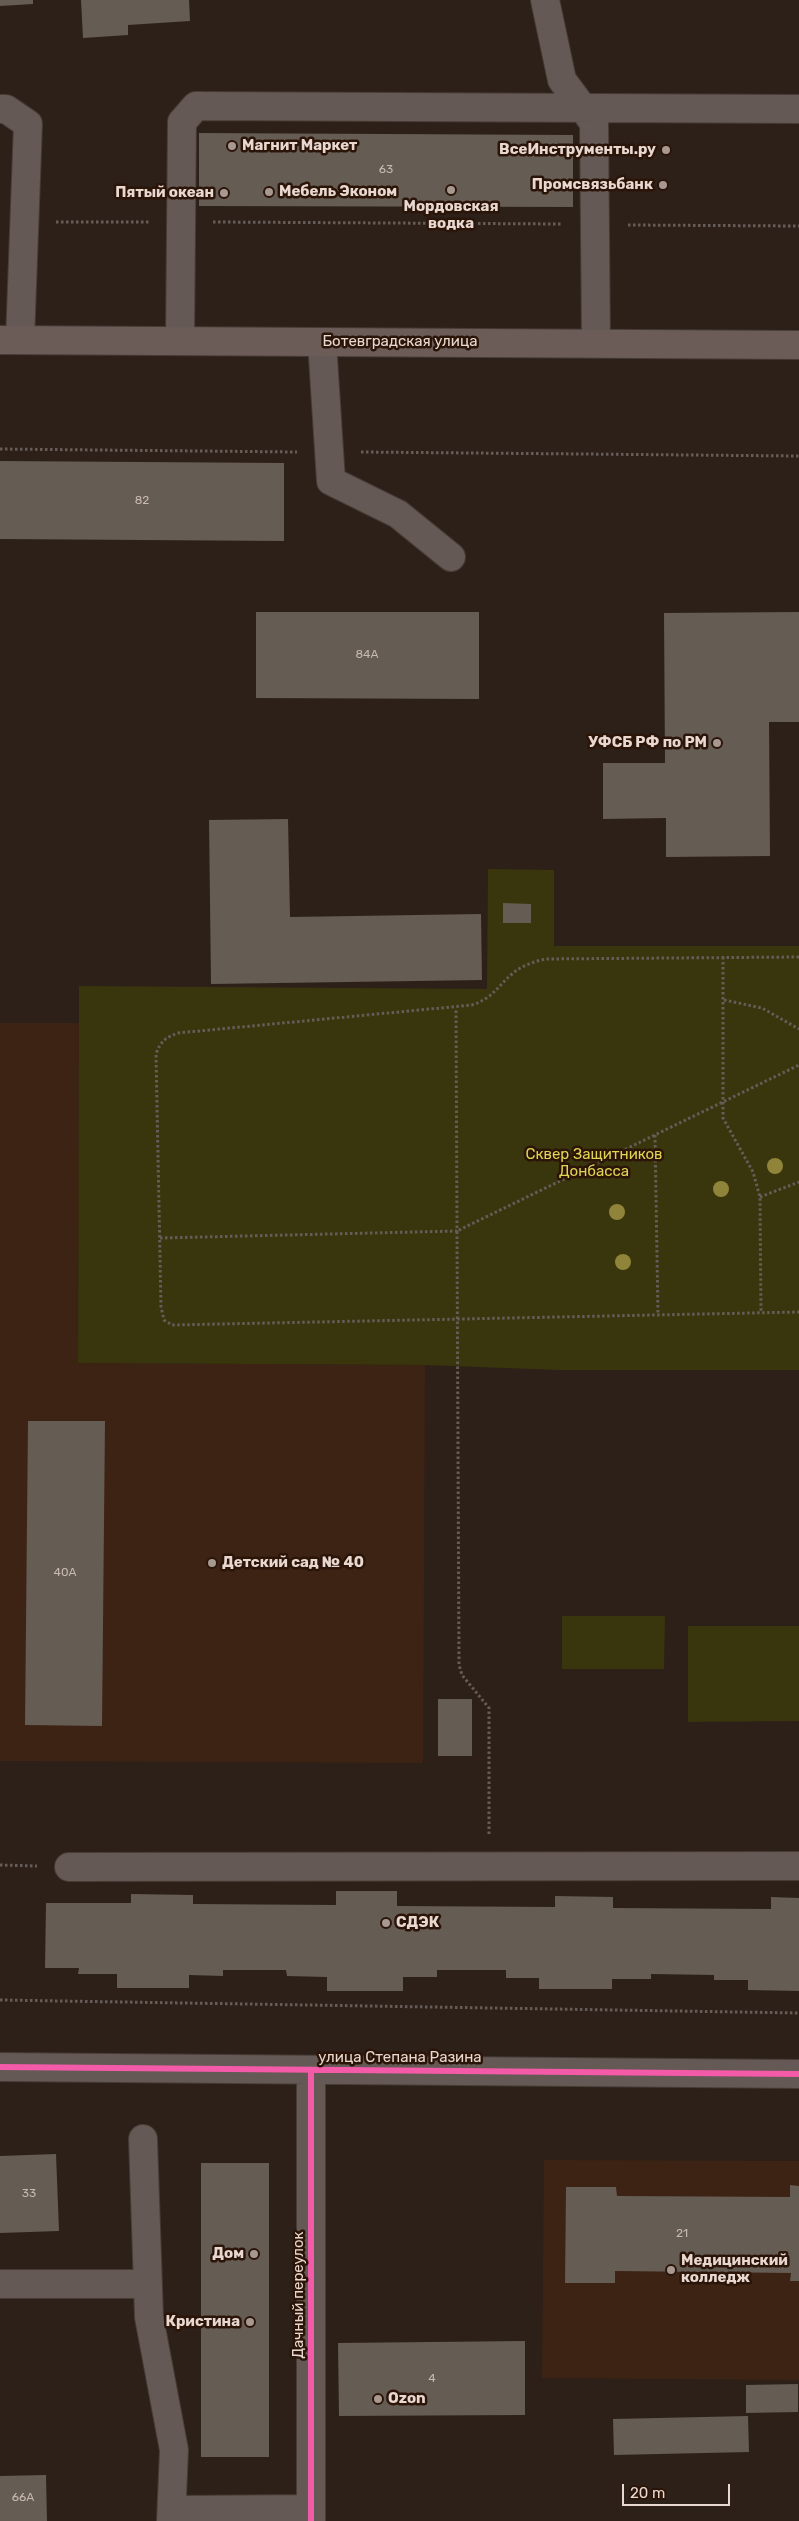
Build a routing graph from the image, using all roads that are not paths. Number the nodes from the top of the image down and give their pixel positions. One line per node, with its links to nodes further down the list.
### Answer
1 (545, 0): 2 (street)
2 (583, 108): 4 (street); 6 (street); 8 (street)
3 (0, 109): 5 (street)
4 (799, 109)
5 (10, 340): 6 (main road, Ботевградская улица)
6 (180, 341): 7 (main road, Ботевградская улица)
7 (322, 342): 8 (main road, Ботевградская улица); 10 (street)
8 (596, 344): 9 (main road, Ботевградская улица)
9 (799, 345)
10 (451, 557)
11 (799, 1866): 12 (street)
12 (69, 1867)
13 (0, 2068): 14 (street, улица Степана Разина)
14 (311, 2070): 15 (street, улица Степана Разина); 19 (street, Дачный переулок)
15 (799, 2074)
16 (143, 2139): 18 (street)
17 (0, 2284): 18 (street)
18 (148, 2284): 20 (street)
19 (312, 2515): 20 (street)
20 (172, 2516)

